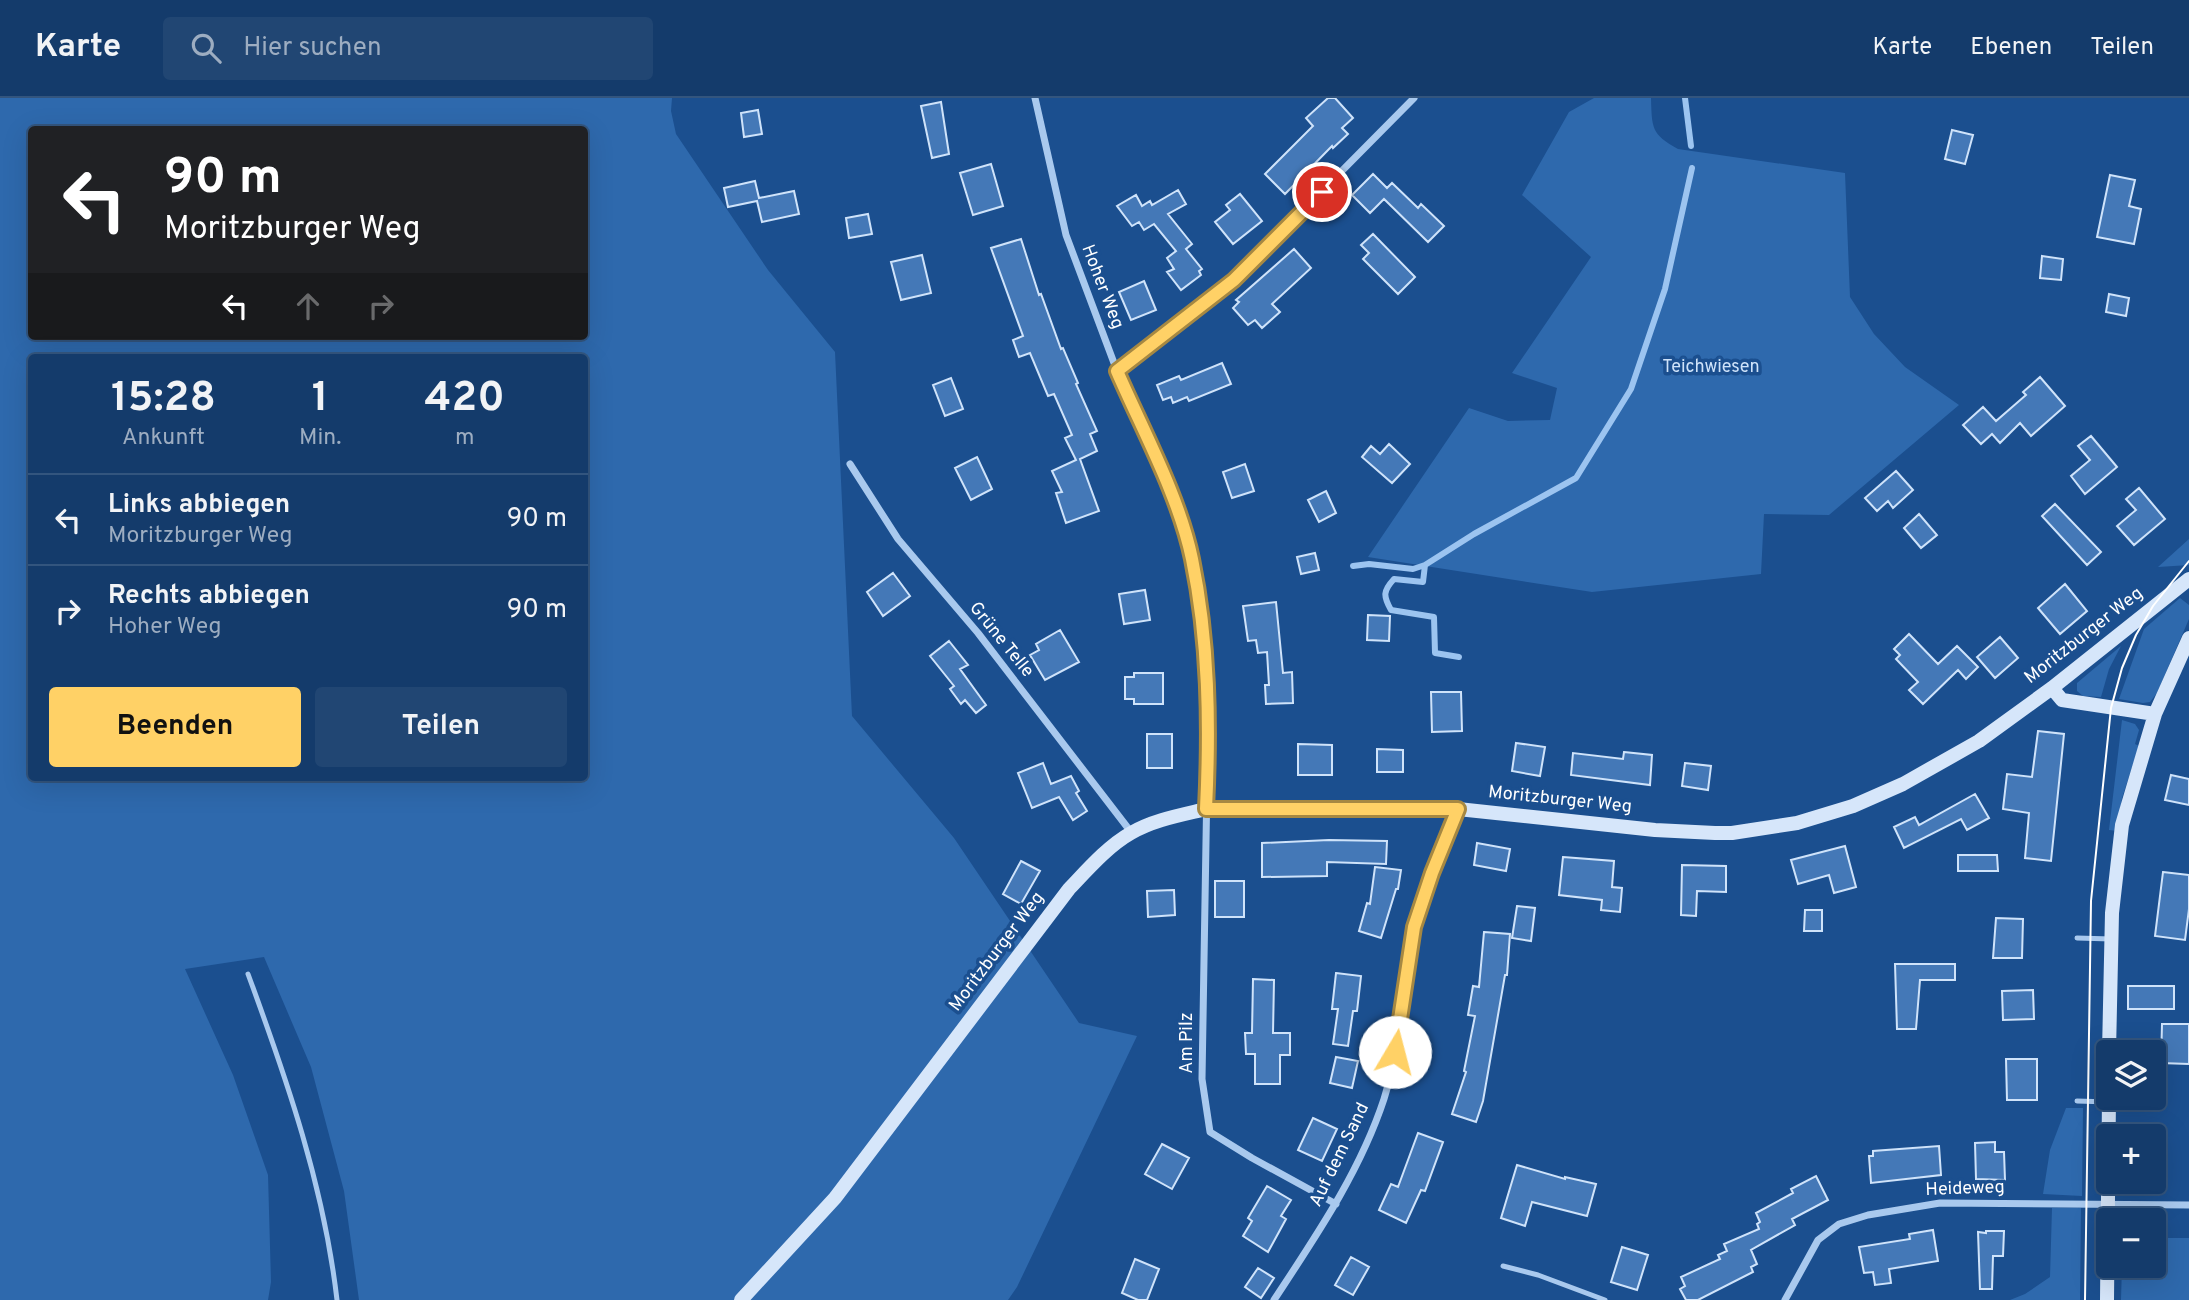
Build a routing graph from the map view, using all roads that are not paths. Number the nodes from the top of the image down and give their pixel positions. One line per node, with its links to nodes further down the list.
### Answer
1 (1035, 98): 3 (street, Hoher Weg)
2 (1414, 98): 3 (street)
3 (1117, 371): 9 (street, Hoher Weg)
4 (850, 464): 11 (street, Grüne Telle)
5 (2189, 579): 7 (street, Moritzburger Weg)
6 (2189, 638): 8 (street)
7 (2052, 688): 8 (street); 10 (street, Moritzburger Weg)
8 (2155, 714): 13 (street)
9 (1206, 809): 10 (street, Moritzburger Weg); 11 (street, Moritzburger Weg); 19 (street, Am Pilz)
10 (1458, 809): 19 (street, Auf dem Sand)
11 (1132, 833): 24 (street, Moritzburger Weg)
12 (2077, 938): 13 (lane)
13 (2111, 939): 15 (street)
14 (248, 974): 23 (lane)
15 (2109, 1040)
16 (2096, 1100): 17 (lane)
17 (2077, 1101)
18 (2109, 1110): 20 (street)
19 (1336, 1204): 25 (street, Auf dem Sand)
20 (2107, 1205): 21 (street, Heideweg); 27 (street, Heideweg); 28 (street)
21 (2189, 1205)
22 (1503, 1266): 26 (lane)
23 (337, 1300)
24 (741, 1300)
25 (1274, 1300)
26 (1605, 1300)
27 (1785, 1300)
28 (2106, 1300)

